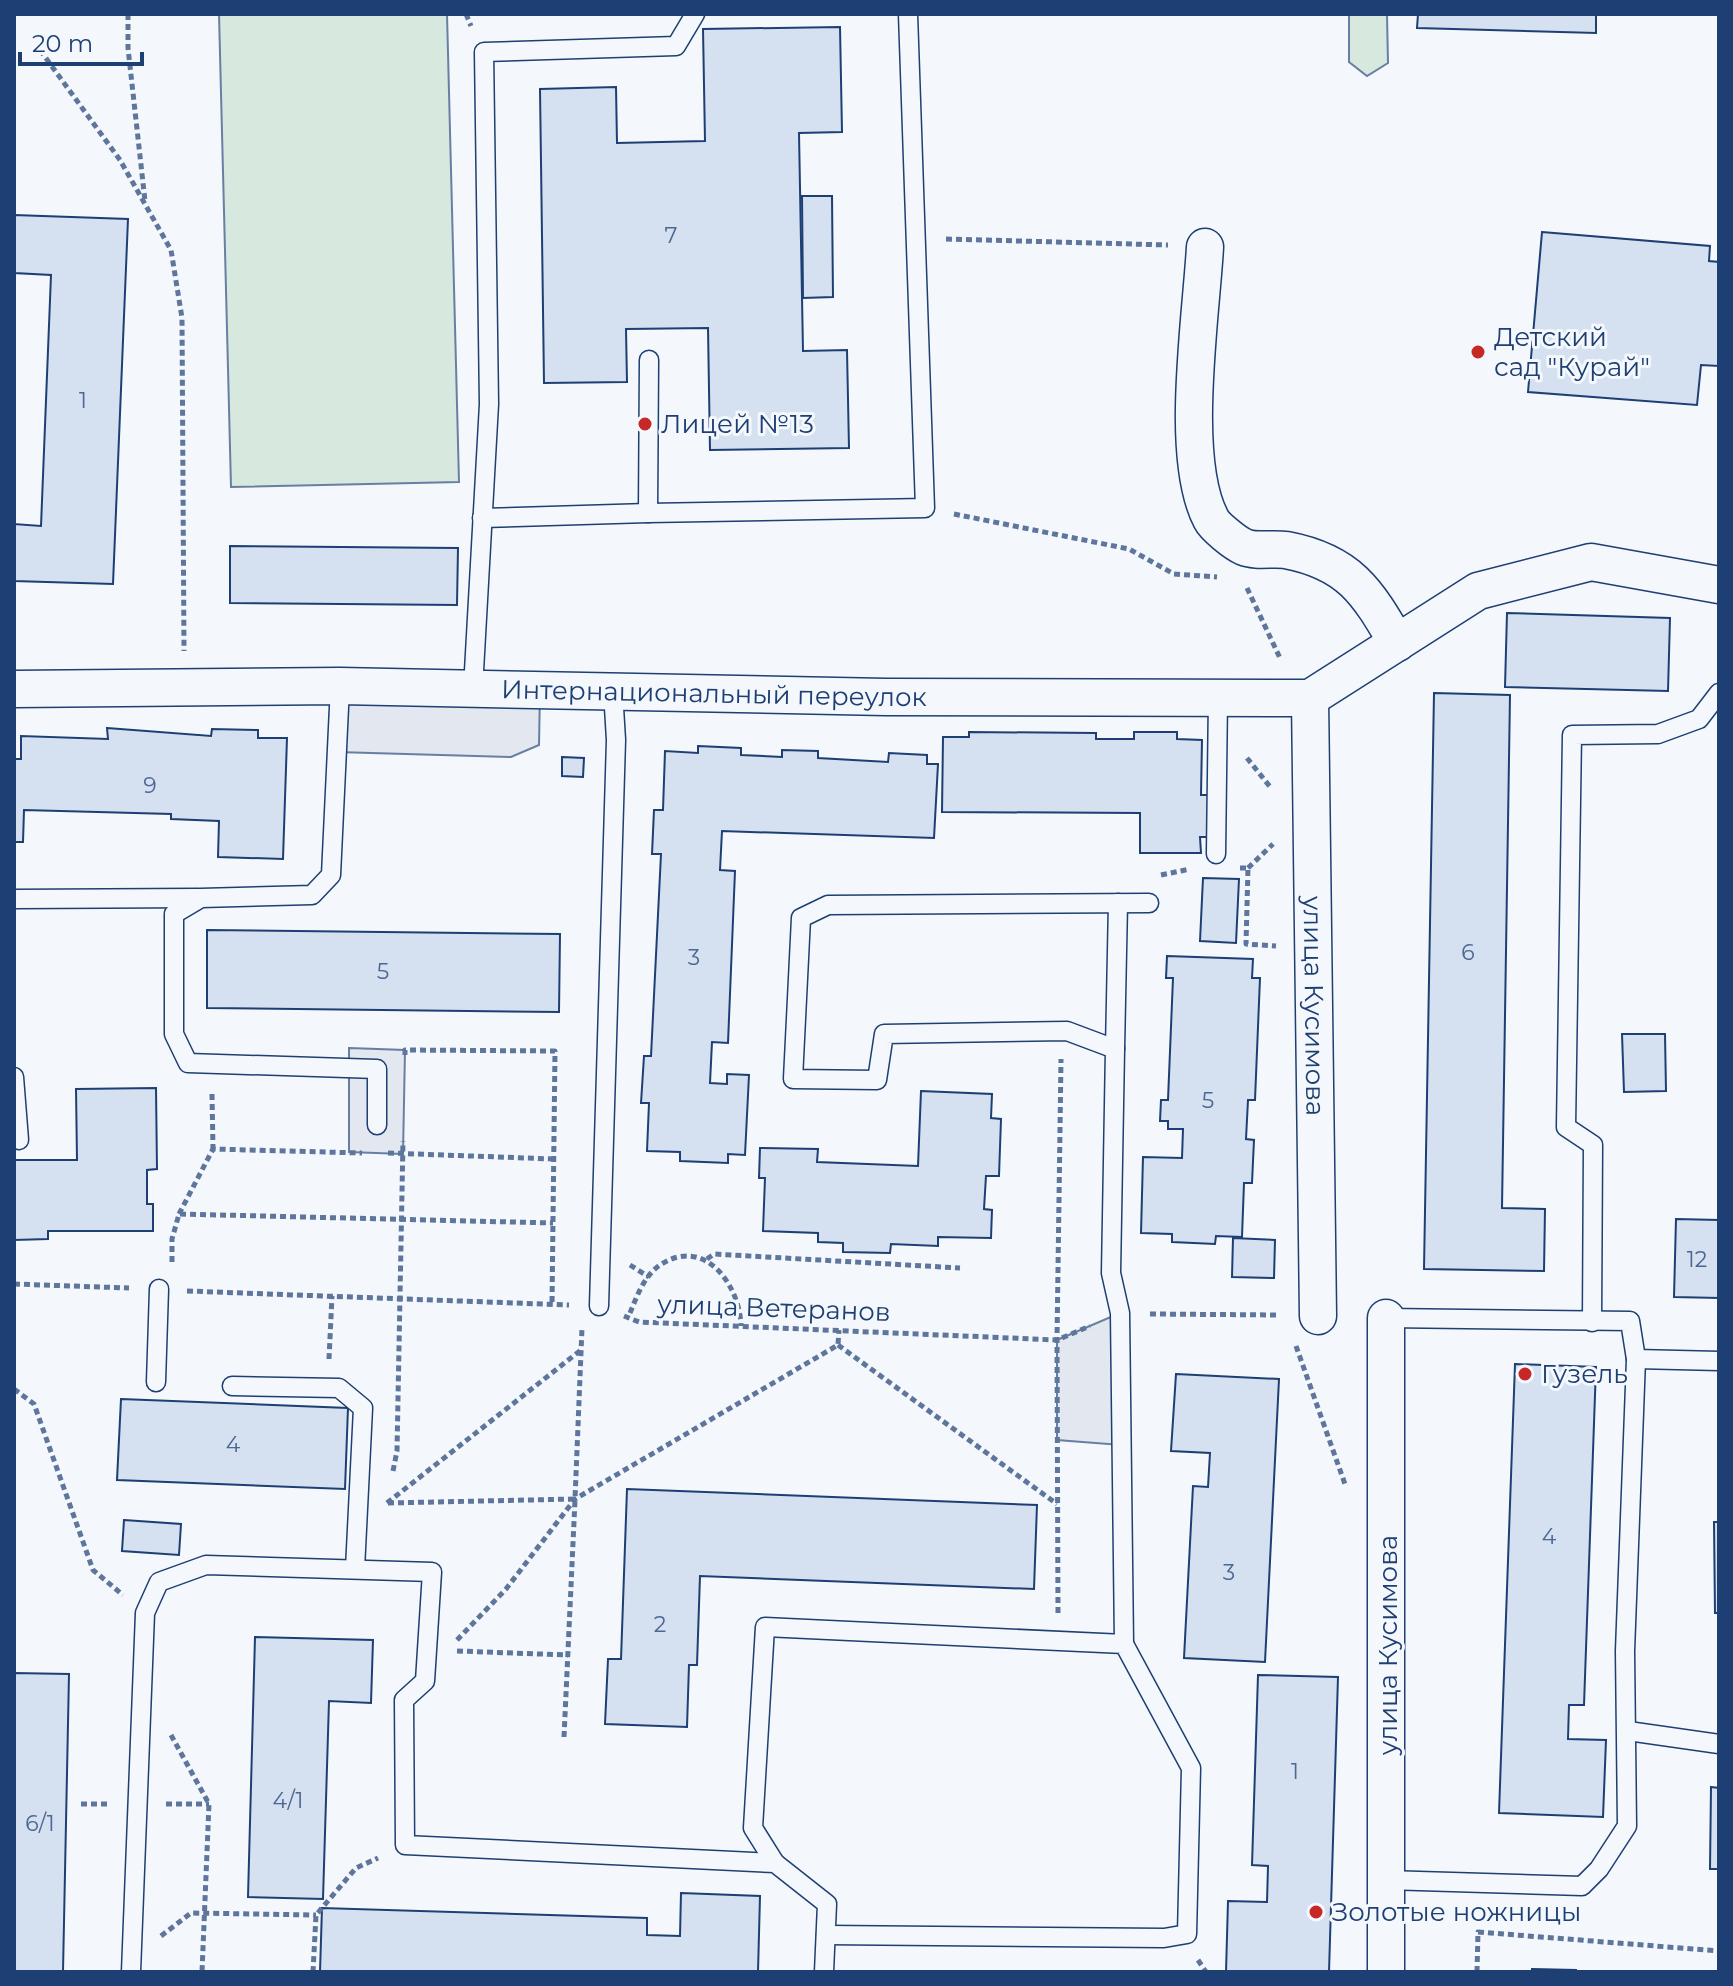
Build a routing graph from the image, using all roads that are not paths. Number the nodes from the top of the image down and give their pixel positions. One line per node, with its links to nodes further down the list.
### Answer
1 (695, 14): 6 (lane)
2 (908, 14): 5 (lane)
3 (1205, 247): 8 (street)
4 (649, 360): 5 (lane)
5 (648, 513): 6 (lane)
6 (482, 518): 11 (lane)
7 (1719, 585): 8 (street)
8 (1397, 643): 14 (street)
9 (340, 686): 10 (street, Интернациональный переулок); 11 (street, Интернациональный переулок); 17 (lane)
10 (14, 689)
11 (473, 689): 12 (street, Интернациональный переулок)
12 (613, 691): 15 (street, Интернациональный переулок); 26 (lane)
13 (1719, 693): 29 (lane)
14 (1304, 698): 15 (street, Интернациональный переулок); 27 (street, улица Кусимова)
15 (1218, 712): 16 (lane)
16 (1216, 854)
17 (201, 898): 18 (lane); 23 (lane)
18 (14, 899)
19 (1118, 903): 20 (lane); 21 (lane); 21 (lane)
20 (1149, 903)
21 (1115, 1049): 35 (lane)
22 (14, 1077): 24 (lane)
23 (377, 1125)
24 (19, 1140)
25 (165, 1290): 32 (lane)
26 (591, 1305)
27 (1318, 1316)
28 (1386, 1318): 29 (lane); 39 (street, улица Кусимова)
29 (1592, 1322): 30 (lane)
30 (1636, 1359): 31 (lane); 36 (lane)
31 (1719, 1361)
32 (156, 1382)
33 (232, 1386): 34 (lane)
34 (355, 1569): 38 (lane); 41 (lane)
35 (1124, 1644): 38 (lane); 40 (lane)
36 (1628, 1731): 37 (lane); 39 (lane)
37 (1719, 1744)
38 (775, 1863): 40 (lane)
39 (1386, 1880): 43 (street, улица Кусимова)
40 (826, 1935): 42 (lane)
41 (131, 1966)
42 (824, 1972)
43 (1386, 1972)

